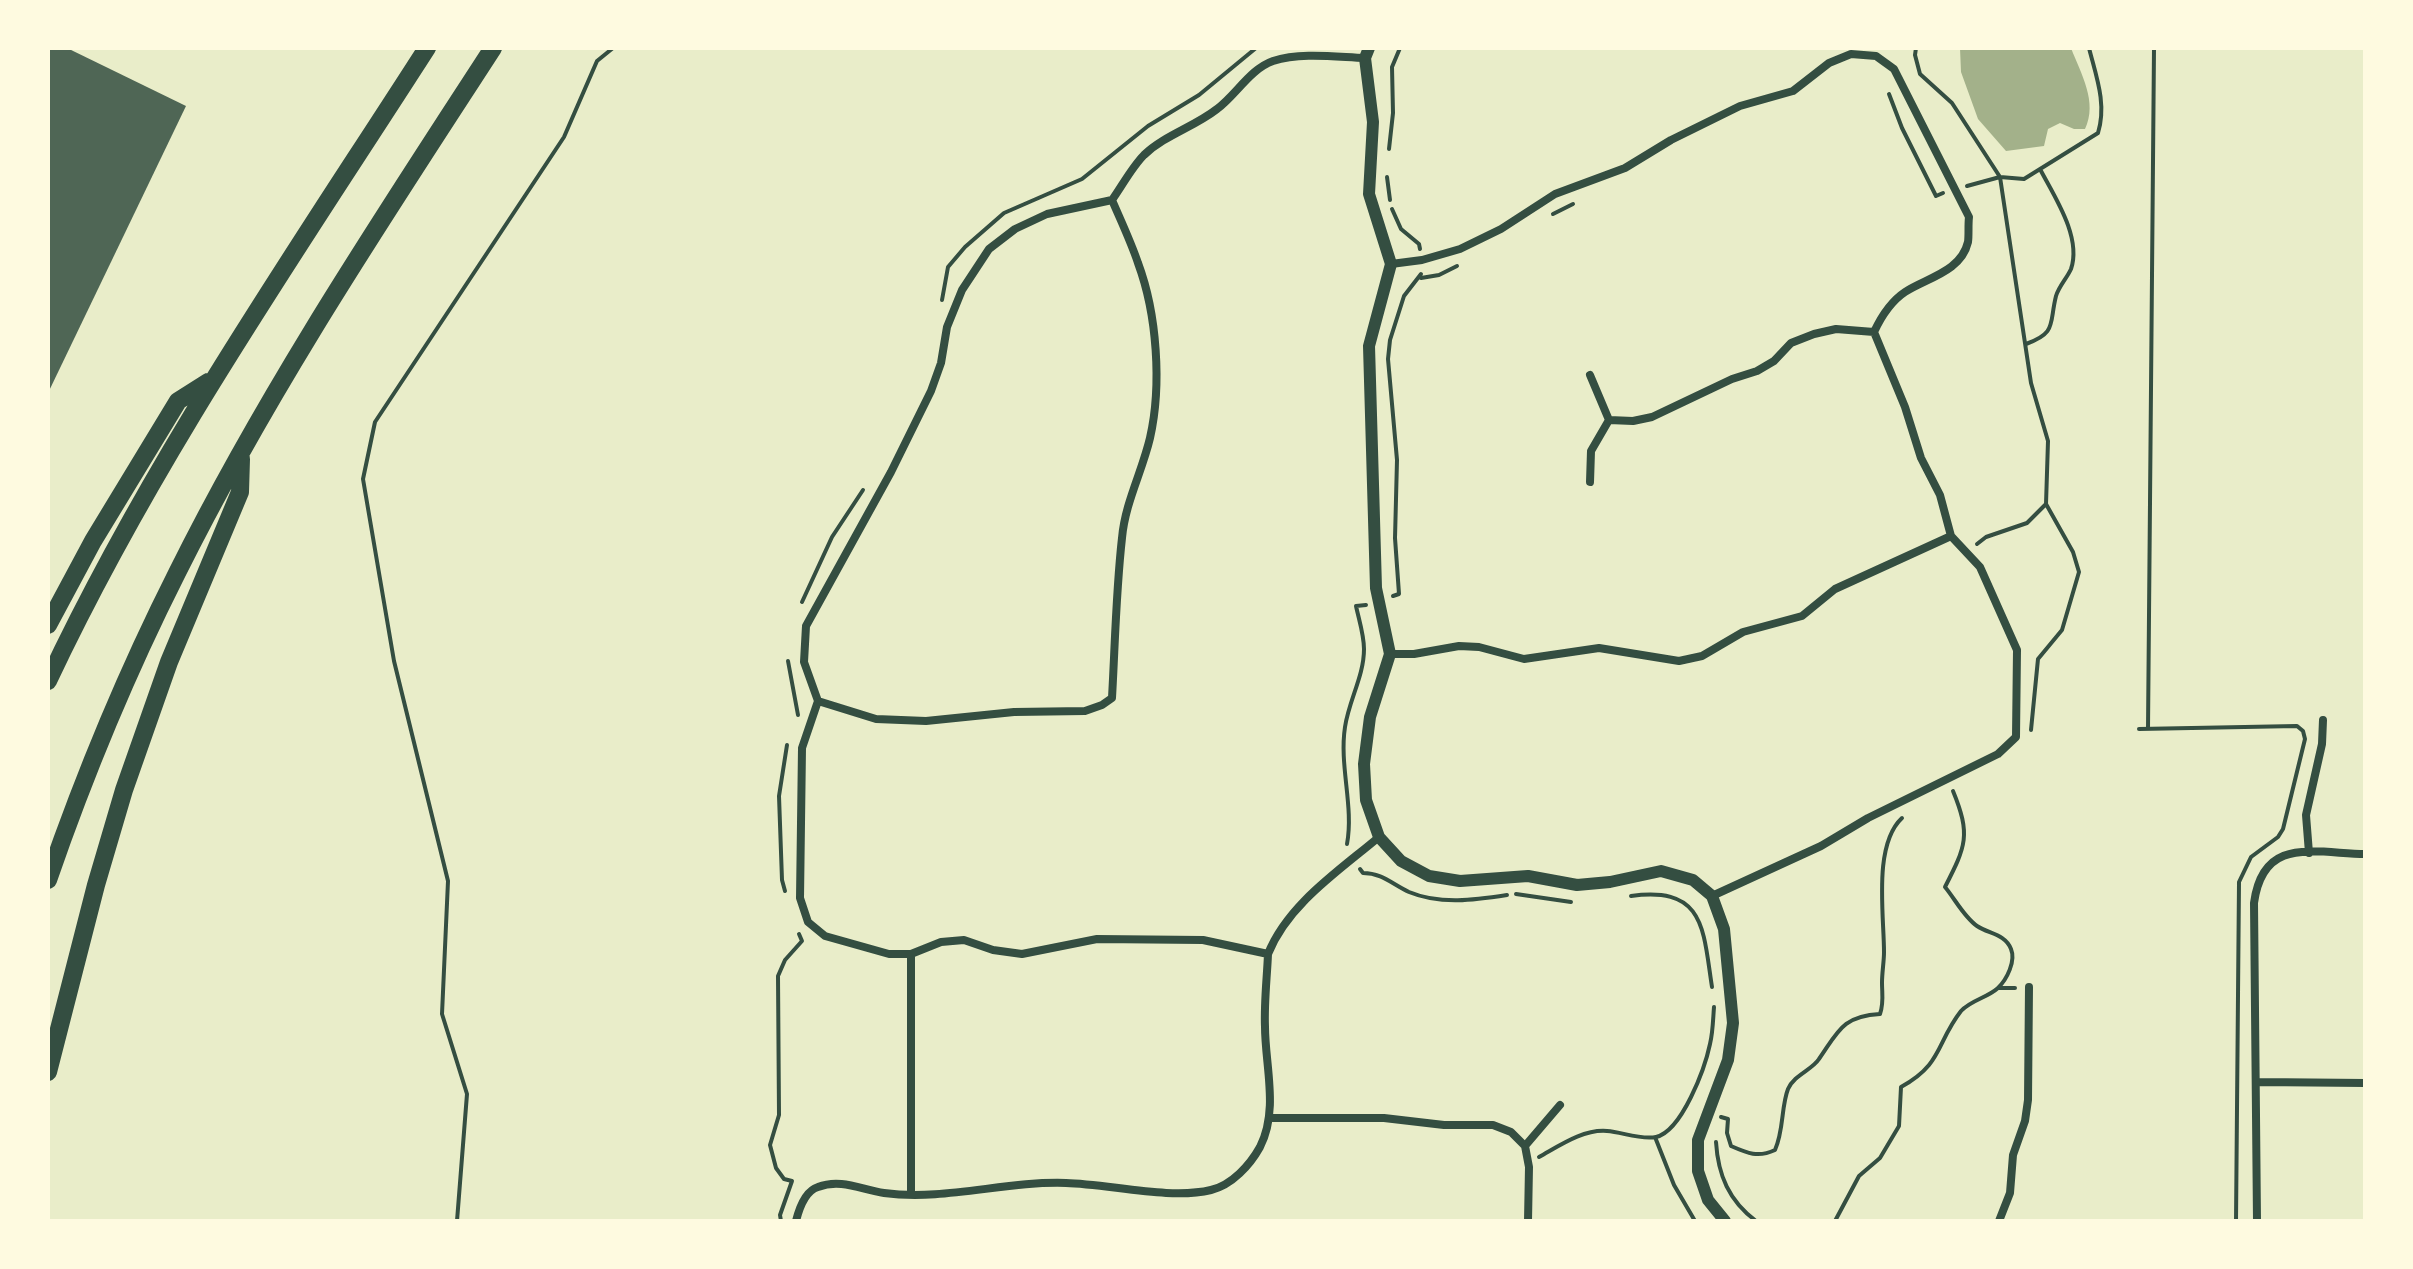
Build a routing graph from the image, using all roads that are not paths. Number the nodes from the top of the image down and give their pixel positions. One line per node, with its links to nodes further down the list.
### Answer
1 (427, 48): 8 (highway)
2 (493, 48): 10 (highway)
3 (1367, 53): 4 (street); 5 (street)
4 (1112, 200): 16 (street); 16 (street)
5 (1391, 264): 6 (street); 14 (street)
6 (1874, 332): 9 (street); 12 (street)
7 (1590, 375): 9 (street)
8 (213, 378): 13 (highway); 15 (highway)
9 (1609, 420): 11 (street)
10 (241, 451): 21 (highway); 26 (highway)
11 (1590, 482)
12 (1951, 536): 14 (street); 22 (street)
13 (48, 625)
14 (1390, 654): 18 (street)
15 (48, 681)
16 (818, 701): 23 (street)
17 (2323, 720): 19 (street)
18 (1379, 837): 22 (street); 24 (street)
19 (2309, 853): 20 (street); 27 (street)
20 (2365, 854)
21 (48, 880)
22 (1712, 896): 35 (street)
23 (911, 954): 24 (street); 32 (street)
24 (1268, 954): 30 (street)
25 (2029, 987): 36 (street)
26 (48, 1072)
27 (2258, 1082): 28 (street); 37 (street)
28 (2365, 1083)
29 (1560, 1105): 31 (street)
30 (1269, 1118): 31 (street); 32 (street)
31 (1525, 1146): 34 (street)
32 (911, 1193): 33 (street)
33 (796, 1221)
34 (1528, 1221)
35 (1725, 1221)
36 (1999, 1221)
37 (2257, 1221)

